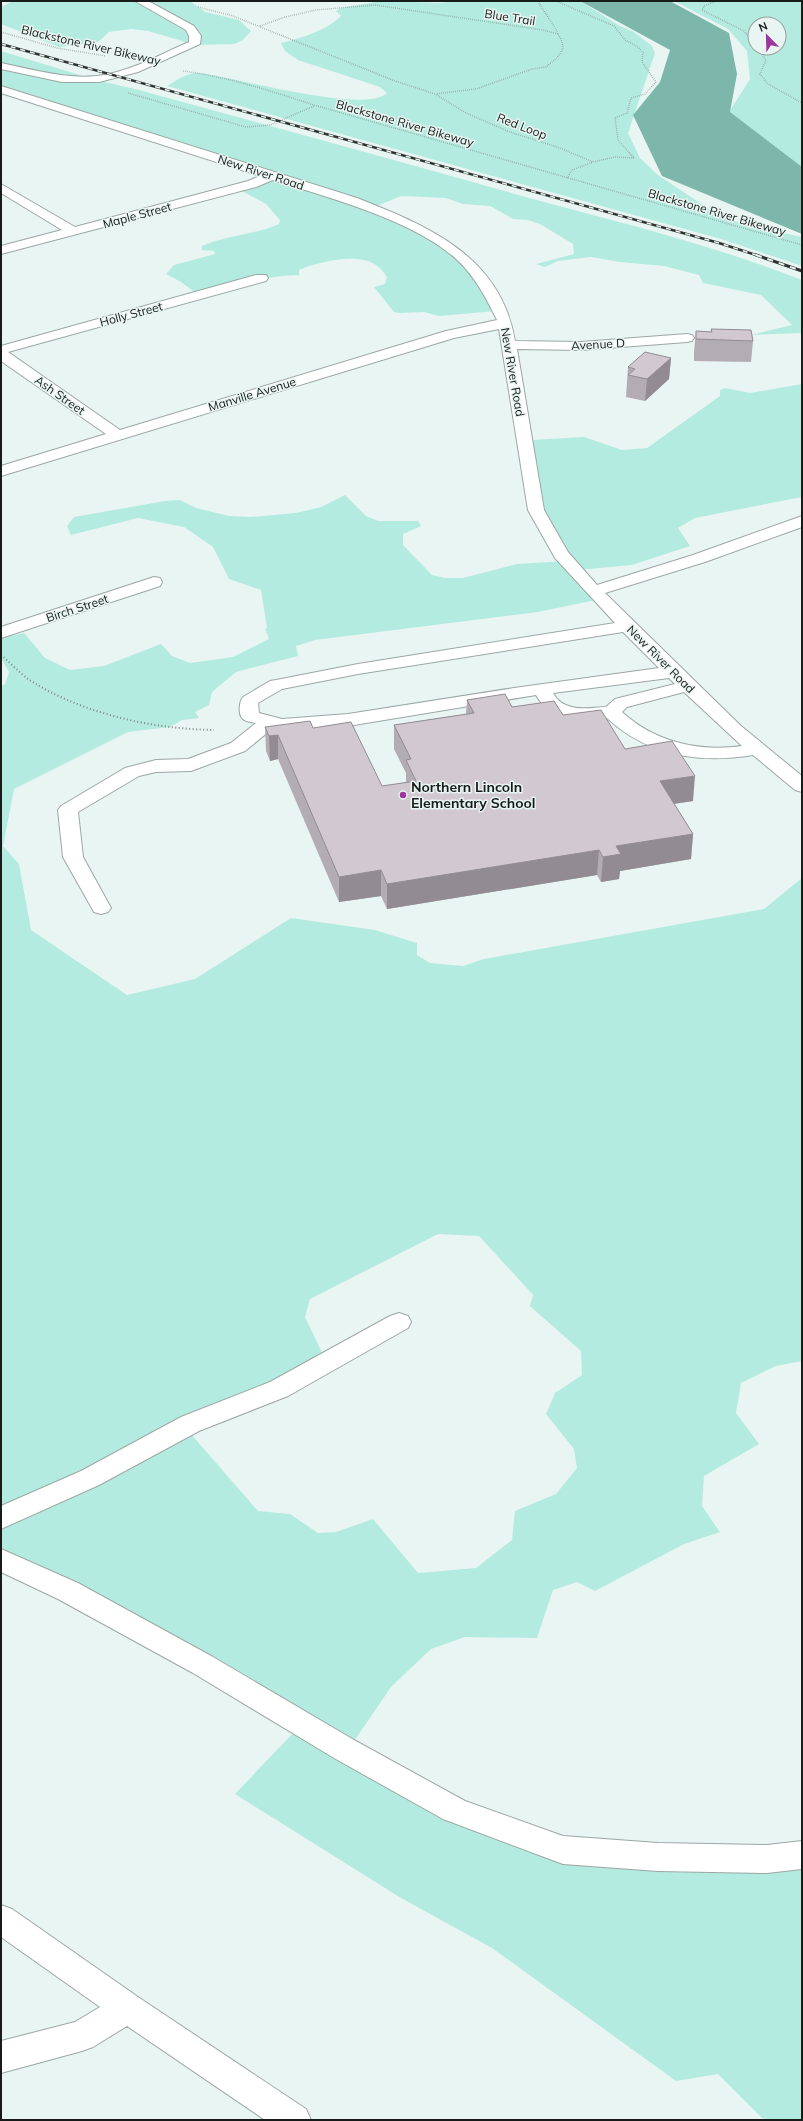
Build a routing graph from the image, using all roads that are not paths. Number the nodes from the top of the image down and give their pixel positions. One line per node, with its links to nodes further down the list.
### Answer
1 (140, 1): 2 (street)
2 (1, 66)
3 (1, 89): 4 (street, New River Road)
4 (272, 176): 6 (street, Maple Street); 9 (street, New River Road)
5 (1, 188): 6 (street)
6 (72, 232): 7 (street, Maple Street)
7 (1, 250)
8 (261, 278): 12 (street, Holly Street)
9 (504, 323): 11 (street, New River Road); 14 (street, Manville Avenue)
10 (687, 338): 11 (street, Avenue D)
11 (510, 345): 18 (street, New River Road)
12 (1, 350)
13 (1, 354): 14 (street, Ash Street)
14 (118, 436): 15 (street, Manville Avenue)
15 (1, 471)
16 (802, 521): 18 (street)
17 (154, 582): 20 (street, Birch Street)
18 (594, 591): 19 (street, New River Road)
19 (627, 626): 21 (street, New River Road); 25 (street)
20 (1, 633)
21 (673, 672): 22 (street, New River Road); 23 (street)
22 (688, 686): 24 (street); 26 (street, New River Road)
23 (542, 689): 24 (street); 25 (street)
24 (611, 712): 26 (street)
25 (269, 722): 28 (street)
26 (757, 749): 27 (street, New River Road)
27 (802, 786)
28 (101, 908)
29 (399, 1322): 30 (street)
30 (1, 1518)
31 (1, 1560): 32 (street)
32 (802, 1855)
33 (1, 1919): 34 (street)
34 (127, 2008): 35 (street); 36 (street)
35 (1, 2057)
36 (294, 2120)

